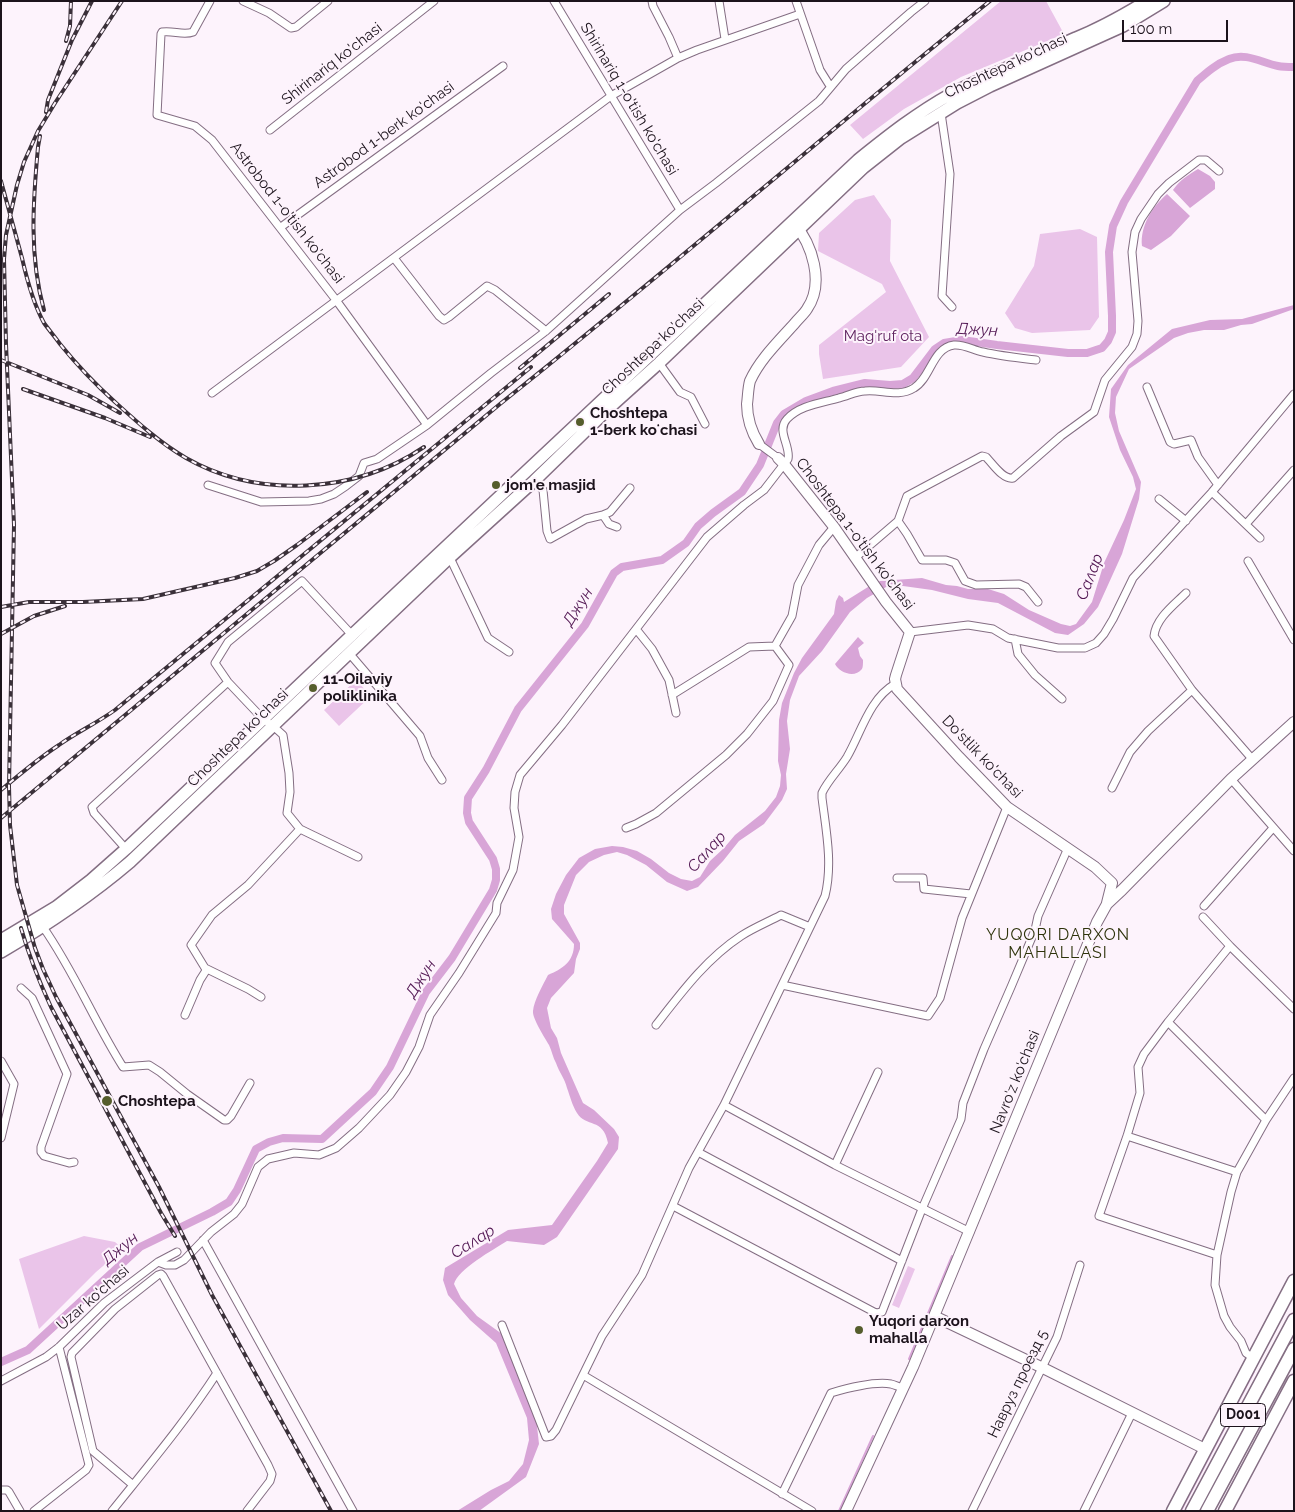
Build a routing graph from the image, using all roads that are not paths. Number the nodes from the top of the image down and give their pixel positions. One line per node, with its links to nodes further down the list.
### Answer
1 (210, 1): 23 (street, Astrobod 1-o'tish ko'chasi)
2 (243, 1): 3 (street)
3 (328, 1)
4 (434, 1): 19 (street, Shirinariq ko'chasi)
5 (554, 1): 17 (street, Shirinariq 1-o'tish ko'chasi)
6 (652, 1): 14 (street)
7 (719, 1): 13 (street)
8 (796, 1): 12 (street)
9 (925, 1): 16 (street)
10 (1147, 1): 22 (main road, Choshtepa ko'chasi)
11 (1164, 1): 18 (main road, Choshtepa ko'chasi)
12 (800, 14): 13 (street); 16 (street)
13 (725, 39): 14 (street)
14 (678, 58): 17 (street)
15 (503, 66): 23 (street, Astrobod 1-berk ko'chasi)
16 (830, 86): 21 (street)
17 (611, 96): 21 (street, Shirinariq 1-o'tish ko'chasi); 24 (street)
18 (941, 113): 22 (main road, Choshtepa ko'chasi); 27 (street)
19 (270, 130)
20 (1219, 171): 46 (street)
21 (680, 210): 28 (street)
22 (796, 226): 25 (main road, Choshtepa ko'chasi); 36 (street, Choshtepa 1-o'tish ko'chasi)
23 (281, 227): 26 (street, Astrobod 1-o'tish ko'chasi)
24 (394, 258): 26 (street); 28 (street)
25 (743, 276): 30 (main road, Choshtepa ko'chasi); 59 (main road, Choshtepa ko'chasi)
26 (336, 300): 32 (street); 35 (street, Astrobod 1-o'tish ko'chasi)
27 (952, 307)
28 (546, 331): 35 (street)
29 (1036, 360): 37 (street)
30 (659, 363): 34 (street); 39 (main road, Choshtepa ko'chasi)
31 (1147, 387): 41 (street)
32 (212, 394)
33 (1294, 394): 41 (street)
34 (705, 424)
35 (427, 425): 40 (street)
36 (759, 444): 37 (street, Choshtepa 1-o'tish ko'chasi)
37 (781, 461): 50 (street, Choshtepa 1-o'tish ko'chasi); 57 (street)
38 (1294, 470): 48 (street)
39 (534, 481): 45 (street); 53 (main road, Choshtepa ko'chasi)
40 (208, 485)
41 (1218, 485): 43 (street)
42 (630, 488): 45 (street)
43 (1212, 492): 47 (street); 48 (street)
44 (1159, 499): 47 (street)
45 (604, 515): 49 (street)
46 (898, 521): 52 (street); 56 (street)
47 (1186, 521): 60 (street)
48 (1246, 524): 51 (street)
49 (617, 527)
50 (834, 527): 52 (street, Choshtepa 1-o'tish ko'chasi); 62 (street)
51 (1260, 538)
52 (856, 557): 58 (street, Choshtepa 1-o'tish ko'chasi)
53 (448, 559): 63 (street); 64 (main road, Choshtepa ko'chasi)
54 (1248, 561): 61 (street)
55 (1186, 593): 67 (street)
56 (1038, 602)
57 (636, 629): 68 (street); 121 (street)
58 (910, 632): 60 (street); 66 (street)
59 (352, 635): 65 (street); 71 (main road, Choshtepa ko'chasi)
60 (1015, 639): 69 (street)
61 (1294, 640)
62 (775, 646): 68 (street); 79 (street)
63 (509, 652)
64 (349, 653): 73 (main road, Choshtepa ko'chasi); 75 (street)
65 (228, 682): 71 (street); 83 (street)
66 (895, 684): 78 (street, Do'stlik ko'chasi); 94 (street)
67 (1192, 690): 74 (street); 77 (street)
68 (672, 695): 70 (street)
69 (1062, 699)
70 (676, 713)
71 (263, 719): 73 (street); 83 (main road, Choshtepa ko'chasi)
72 (1294, 722): 74 (street, Navro'z ko'chasi)
73 (274, 726): 81 (street); 93 (main road, Choshtepa ko'chasi)
74 (1253, 760): 76 (street, Navro'z ko'chasi)
75 (442, 780)
76 (1231, 780): 80 (street); 88 (street, Navro'z ko'chasi)
77 (1112, 788)
78 (1008, 807): 82 (street, Do'stlik ko'chasi); 89 (street)
79 (626, 828)
80 (1274, 828): 84 (street); 91 (street)
81 (300, 829): 85 (street); 98 (street)
82 (1068, 848): 87 (street, Do'stlik ko'chasi); 119 (street)
83 (126, 850): 95 (main road, Choshtepa ko'chasi)
84 (1294, 851)
85 (358, 856)
86 (898, 878): 89 (street)
87 (1112, 883): 88 (street, Do'stlik ko'chasi); 90 (street)
88 (1122, 890): 90 (street, Navro'z ko'chasi)
89 (971, 894): 99 (street)
90 (1107, 904): 120 (street, Navro'z ko'chasi)
91 (1204, 906)
92 (1203, 917): 96 (street)
93 (43, 927): 97 (main road, Choshtepa ko'chasi); 109 (street)
94 (810, 927): 99 (street); 105 (street)
95 (1, 940)
96 (1230, 946): 102 (street); 104 (street)
97 (1, 952)
98 (207, 969): 101 (street); 103 (street)
99 (782, 985): 110 (street)
100 (22, 988): 115 (street)
101 (260, 998)
102 (1294, 1009)
103 (185, 1015)
104 (1168, 1022): 111 (street); 112 (street)
105 (656, 1024)
106 (1, 1061): 113 (street)
107 (878, 1072): 116 (street)
108 (1294, 1078): 111 (street)
109 (250, 1082)
110 (724, 1104): 114 (street); 116 (street)
111 (1266, 1120): 117 (street)
112 (1127, 1136): 117 (street); 123 (street)
113 (1, 1138)
114 (698, 1152): 118 (street); 124 (street)
115 (74, 1162)
116 (835, 1165): 119 (street)
117 (1238, 1172): 123 (street)
118 (672, 1206): 124 (street); 139 (street)
119 (922, 1209): 120 (street); 124 (street)
120 (970, 1232): 129 (street, Navro'z ko'chasi)
121 (203, 1240): 125 (street); 154 (street)
122 (177, 1252): 125 (street, Uzar ko'chasi)
123 (1216, 1255): 134 (street)
124 (902, 1261)
125 (160, 1263): 127 (street); 132 (street, Uzar ko'chasi)
126 (1080, 1265): 136 (street, Навруз проезд 5)
127 (161, 1274): 138 (street); 147 (street)
128 (1294, 1281): 134 (highway)
129 (934, 1316): 136 (street); 142 (street, Navro'z ko'chasi)
130 (1294, 1320): 135 (highway, D001)
131 (502, 1326): 139 (street)
132 (59, 1347): 140 (street, Uzar ko'chasi); 151 (street)
133 (1294, 1349): 146 (highway, D001)
134 (1253, 1358): 137 (highway)
135 (1271, 1363): 137 (highway); 160 (highway, D001)
136 (1043, 1368): 143 (street); 157 (street, Навруз проезд 5)
137 (1247, 1370): 145 (highway)
138 (217, 1373): 147 (street); 153 (street)
139 (583, 1375): 149 (street)
140 (1, 1381)
141 (1294, 1381): 144 (highway)
142 (903, 1388): 149 (street); 156 (street, Navro'z ko'chasi)
143 (1132, 1413): 145 (street); 158 (street)
144 (1264, 1437): 146 (highway); 162 (highway)
145 (1205, 1449): 159 (highway)
146 (1238, 1452): 161 (highway, D001)
147 (133, 1484): 152 (street)
148 (1, 1490): 150 (street)
149 (782, 1494): 155 (street)
150 (20, 1511)
151 (34, 1511)
152 (112, 1511)
153 (247, 1511)
154 (353, 1511)
155 (812, 1511)
156 (846, 1511)
157 (972, 1511)
158 (1084, 1511)
159 (1173, 1511)
160 (1192, 1511)
161 (1207, 1511)
162 (1225, 1511)

